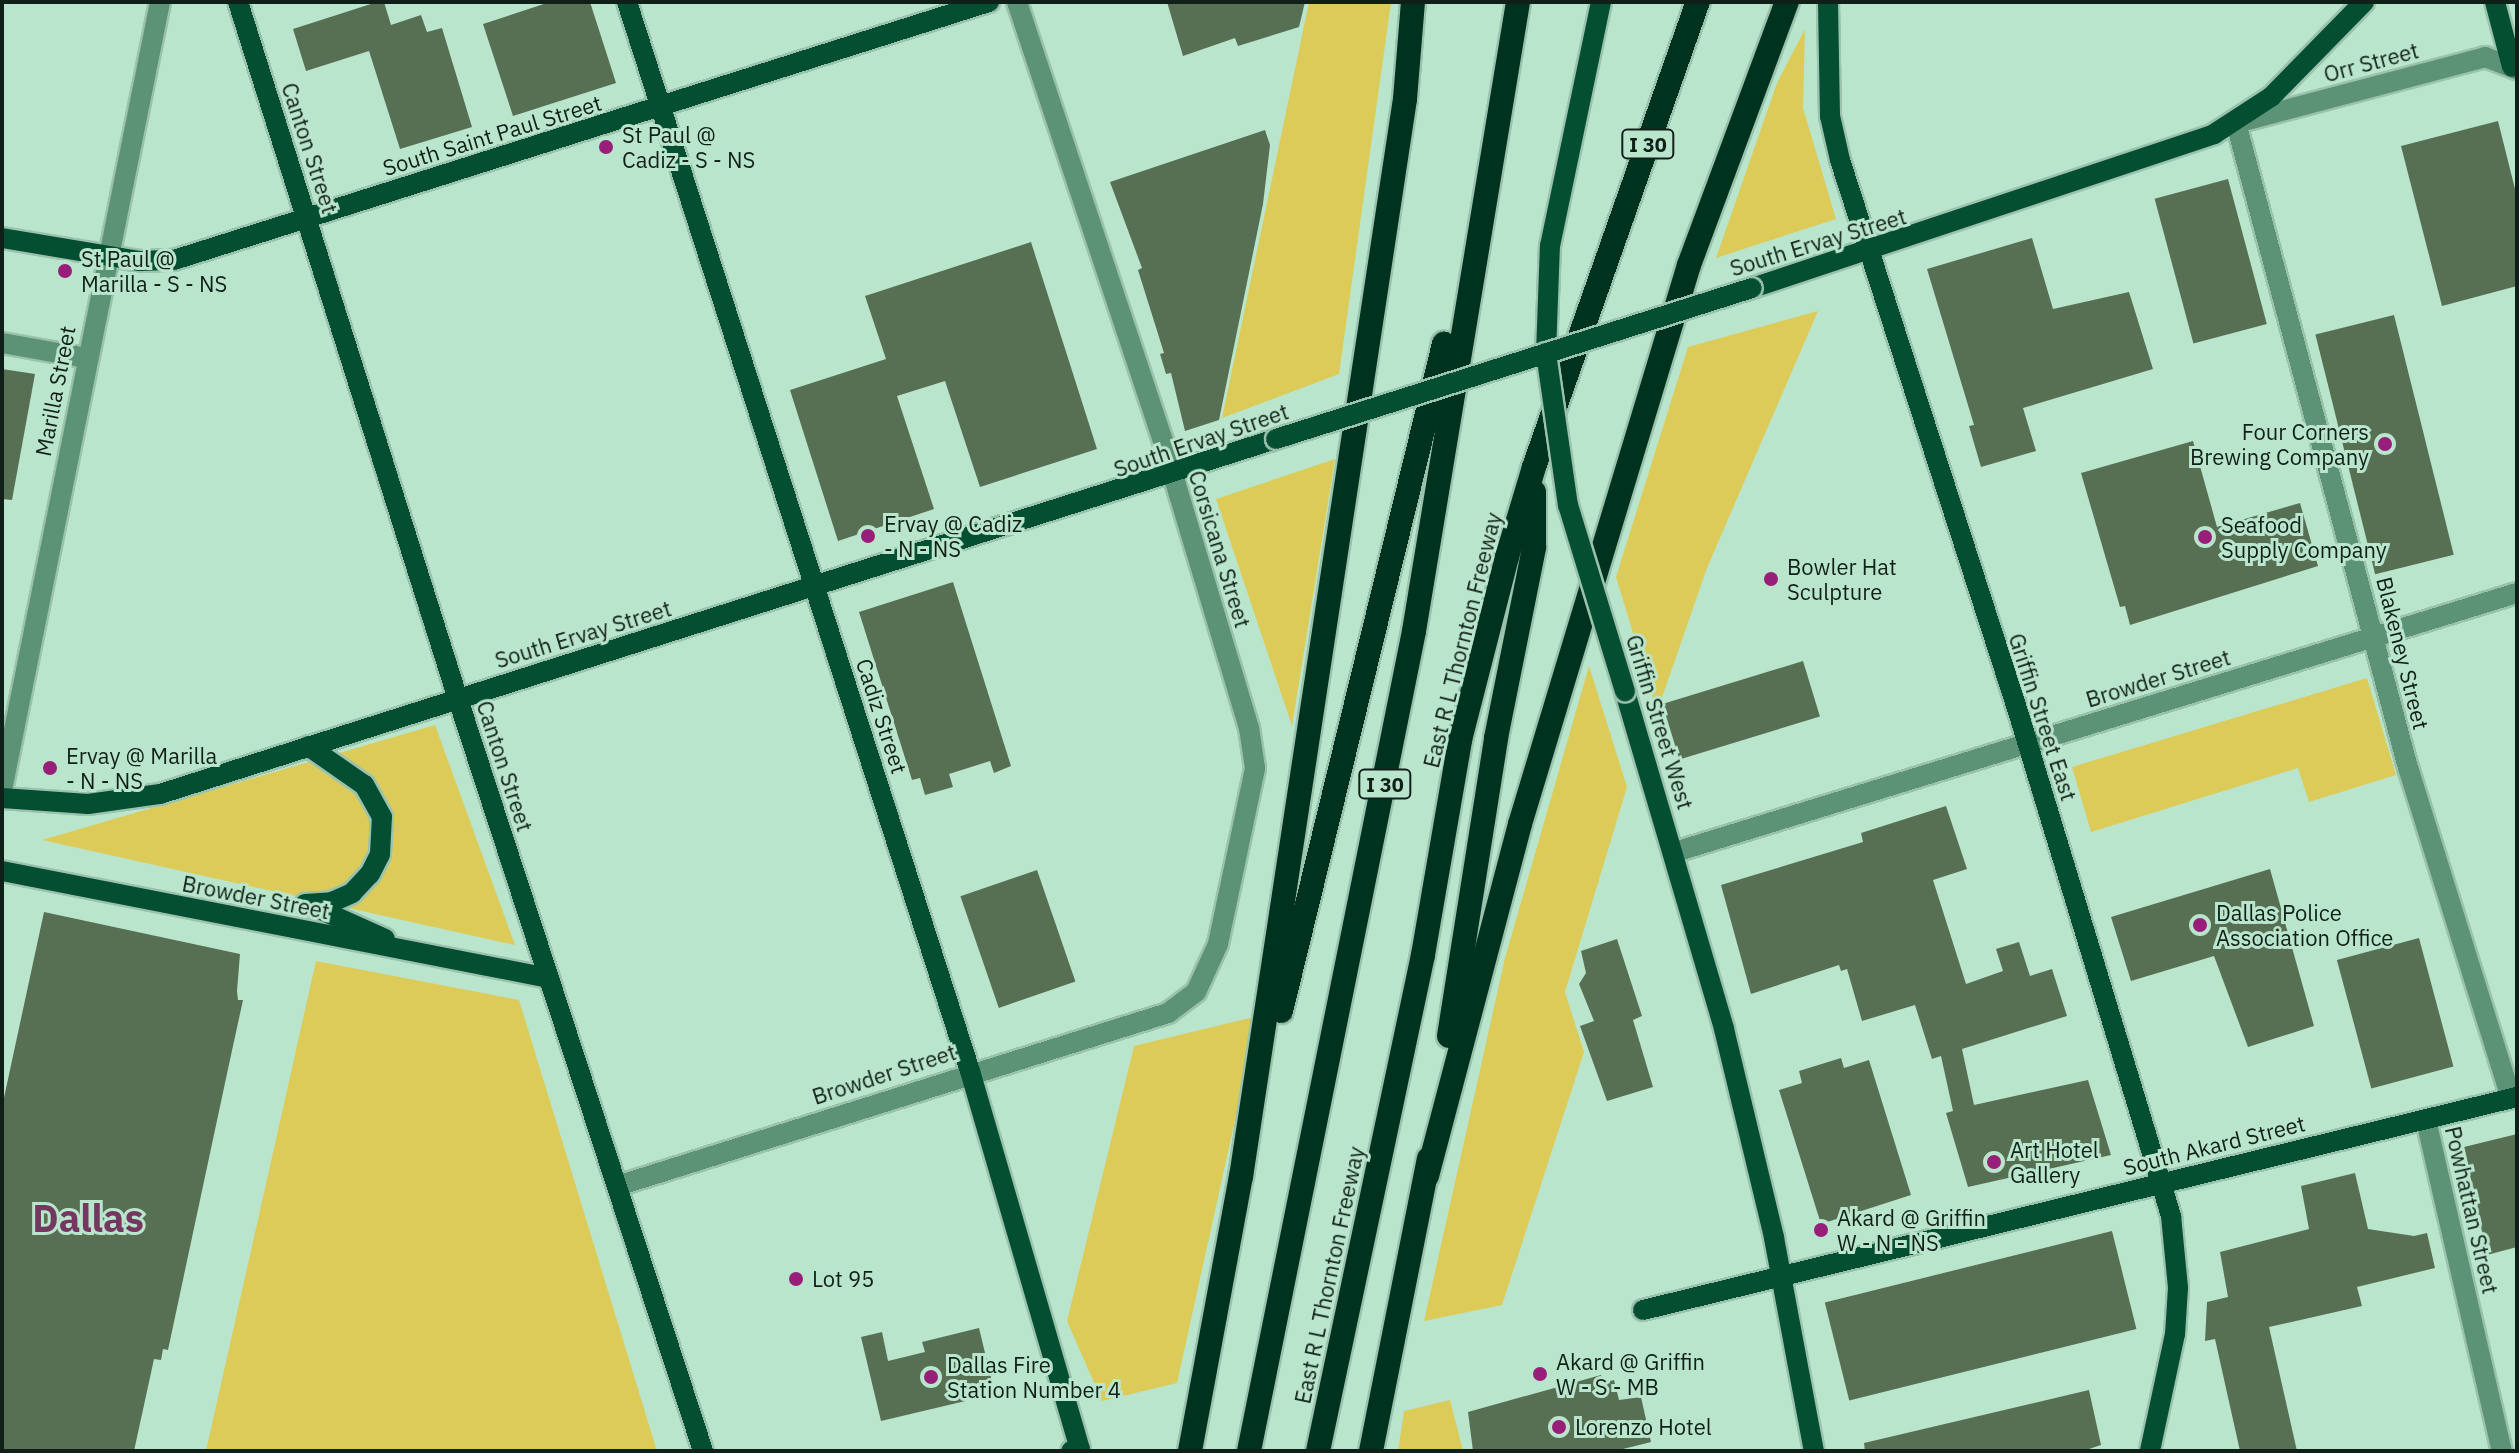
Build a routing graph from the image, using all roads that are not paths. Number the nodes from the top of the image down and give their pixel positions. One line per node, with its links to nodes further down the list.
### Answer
1 (160, 2): 23 (street, Marilla Street)
2 (238, 2): 20 (main road, Canton Street)
3 (627, 2): 17 (main road, Cadiz Street)
4 (989, 2): 17 (main road, South Saint Paul Street)
5 (1017, 2): 28 (street, Corsicana Street)
6 (1413, 2): 16 (highway)
7 (1431, 2): 16 (highway)
8 (1518, 2): 18 (highway, East R L Thornton Freeway / I 30)
9 (1601, 2): 25 (main road, Griffin Street West)
10 (1698, 2): 27 (highway, East R L Thornton Freeway / I 30)
11 (1787, 2): 45 (highway)
12 (1828, 2): 22 (main road, Griffin Street East)
13 (2364, 2): 19 (main road, South Ervay Street)
14 (2495, 2): 15 (main road)
15 (2515, 74): 19 (street, Orr Street)
16 (1405, 99): 46 (highway)
17 (662, 107): 20 (main road, South Saint Paul Street); 29 (main road, Cadiz Street)
18 (1496, 113): 46 (highway); 54 (highway, East R L Thornton Freeway / I 30)
19 (2236, 123): 22 (main road, South Ervay Street); 31 (street, Blakeney Street)
20 (308, 218): 23 (main road, South Saint Paul Street); 32 (main road, Canton Street)
21 (2, 238): 23 (main road, South Saint Paul Street)
22 (1871, 251): 25 (main road, South Ervay Street, bridge); 33 (main road, Griffin Street East)
23 (106, 257): 26 (street, Marilla Street)
24 (2, 343): 26 (street)
25 (1546, 353): 28 (main road, South Ervay Street, bridge); 37 (main road, Griffin Street West, bridge)
26 (86, 358): 35 (street, Marilla Street)
27 (1534, 467): 45 (highway); 55 (highway, East R L Thornton Freeway / I 30)
28 (1173, 475): 29 (main road, South Ervay Street); 41 (street, Corsicana Street)
29 (817, 588): 32 (main road, South Ervay Street); 42 (main road, Cadiz Street)
30 (2517, 593): 31 (street, Browder Street)
31 (2373, 638): 33 (street, Browder Street); 43 (street, Blakeney Street)
32 (457, 696): 34 (main road, South Ervay Street); 40 (main road, Canton Street)
33 (2027, 742): 37 (street, Browder Street); 47 (main road, Griffin Street East)
34 (308, 746): 36 (main road, South Ervay Street); 39 (main road)
35 (2, 790)
36 (2, 798)
37 (1675, 852): 49 (main road, Griffin Street West)
38 (2, 871): 39 (main road, Browder Street)
39 (410, 952): 40 (main road, Browder Street)
40 (549, 978): 48 (main road, Canton Street)
41 (1168, 1013): 42 (street, Browder Street)
42 (970, 1071): 48 (street, Browder Street); 51 (main road, Cadiz Street)
43 (2514, 1098): 44 (main road, South Akard Street)
44 (2426, 1120): 47 (main road, South Akard Street); 59 (street, Powhattan Street)
45 (1427, 1176): 56 (highway)
46 (1241, 1177): 53 (highway)
47 (2163, 1182): 49 (main road, South Akard Street); 58 (main road, Griffin Street East)
48 (617, 1186): 52 (main road, Canton Street)
49 (1781, 1275): 50 (main road, South Akard Street); 57 (main road, Griffin Street West)
50 (1643, 1310)
51 (1076, 1450)
52 (703, 1451)
53 (1190, 1451)
54 (1249, 1451)
55 (1318, 1451)
56 (1371, 1451)
57 (1814, 1451)
58 (2150, 1451)
59 (2502, 1451)

